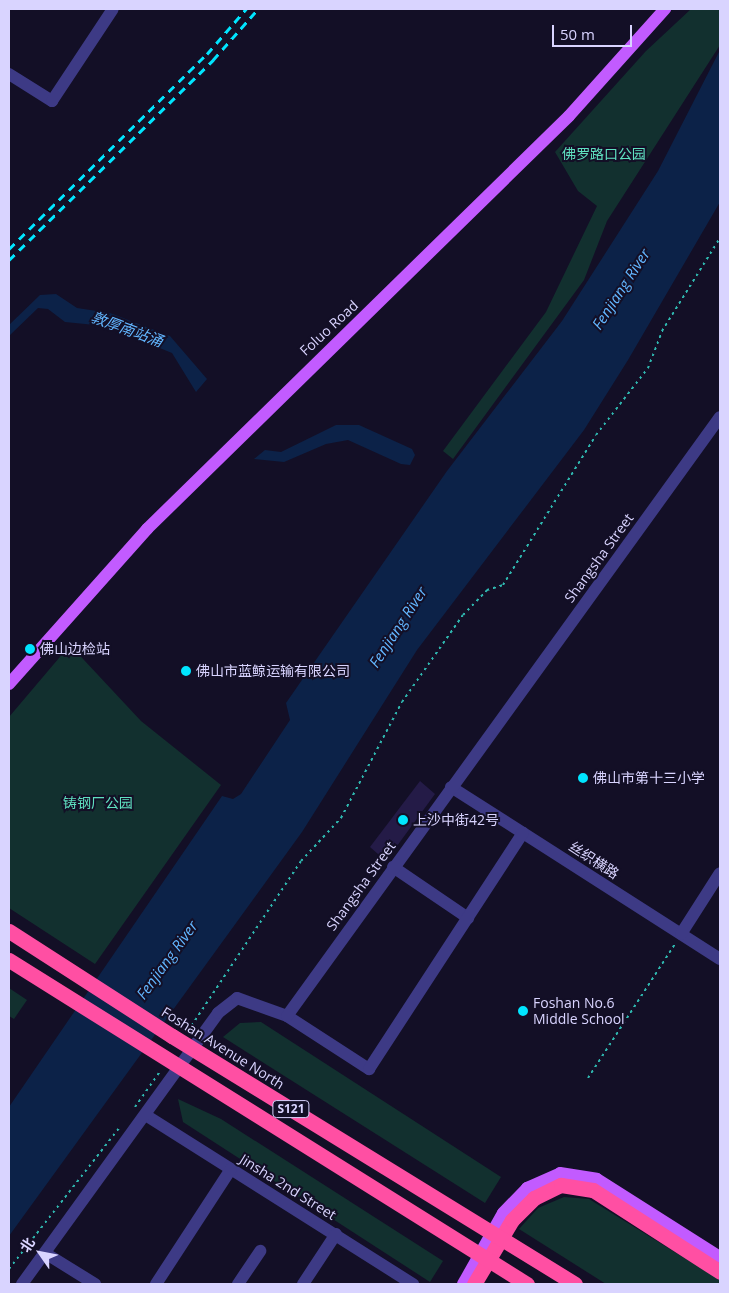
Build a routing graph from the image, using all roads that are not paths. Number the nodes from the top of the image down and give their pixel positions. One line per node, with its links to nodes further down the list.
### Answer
1 (113, 9): 3 (street)
2 (665, 9): 5 (main road, Foluo Road)
3 (9, 74)
4 (720, 418): 6 (street, Shangsha Street)
5 (11, 679)
6 (451, 786): 7 (street, 丝织横路); 8 (street, Shangsha Street)
7 (523, 833): 10 (street); 12 (street, 丝织横路)
8 (393, 867): 10 (street); 15 (street, Shangsha Street)
9 (720, 873): 12 (street)
10 (468, 918): 15 (street)
11 (9, 931): 32 (highway, Foshan Avenue North / S121, bridge)
12 (682, 934): 13 (street, 丝织横路)
13 (720, 959)
14 (9, 960): 31 (highway, S121, bridge)
15 (287, 1016): 16 (street)
16 (147, 1116): 17 (street, Jinsha 2nd Street); 20 (street)
17 (231, 1168): 18 (street, Jinsha 2nd Street); 25 (street)
18 (336, 1234): 27 (street); 28 (street, Jinsha 2nd Street)
19 (260, 1251): 26 (street)
20 (45, 1253): 23 (street); 24 (street)
21 (720, 1257): 29 (main road)
22 (720, 1272): 30 (highway)
23 (22, 1284)
24 (96, 1284)
25 (156, 1284)
26 (238, 1284)
27 (303, 1284)
28 (413, 1284)
29 (463, 1284)
30 (474, 1284)
31 (527, 1284)
32 (575, 1284)

